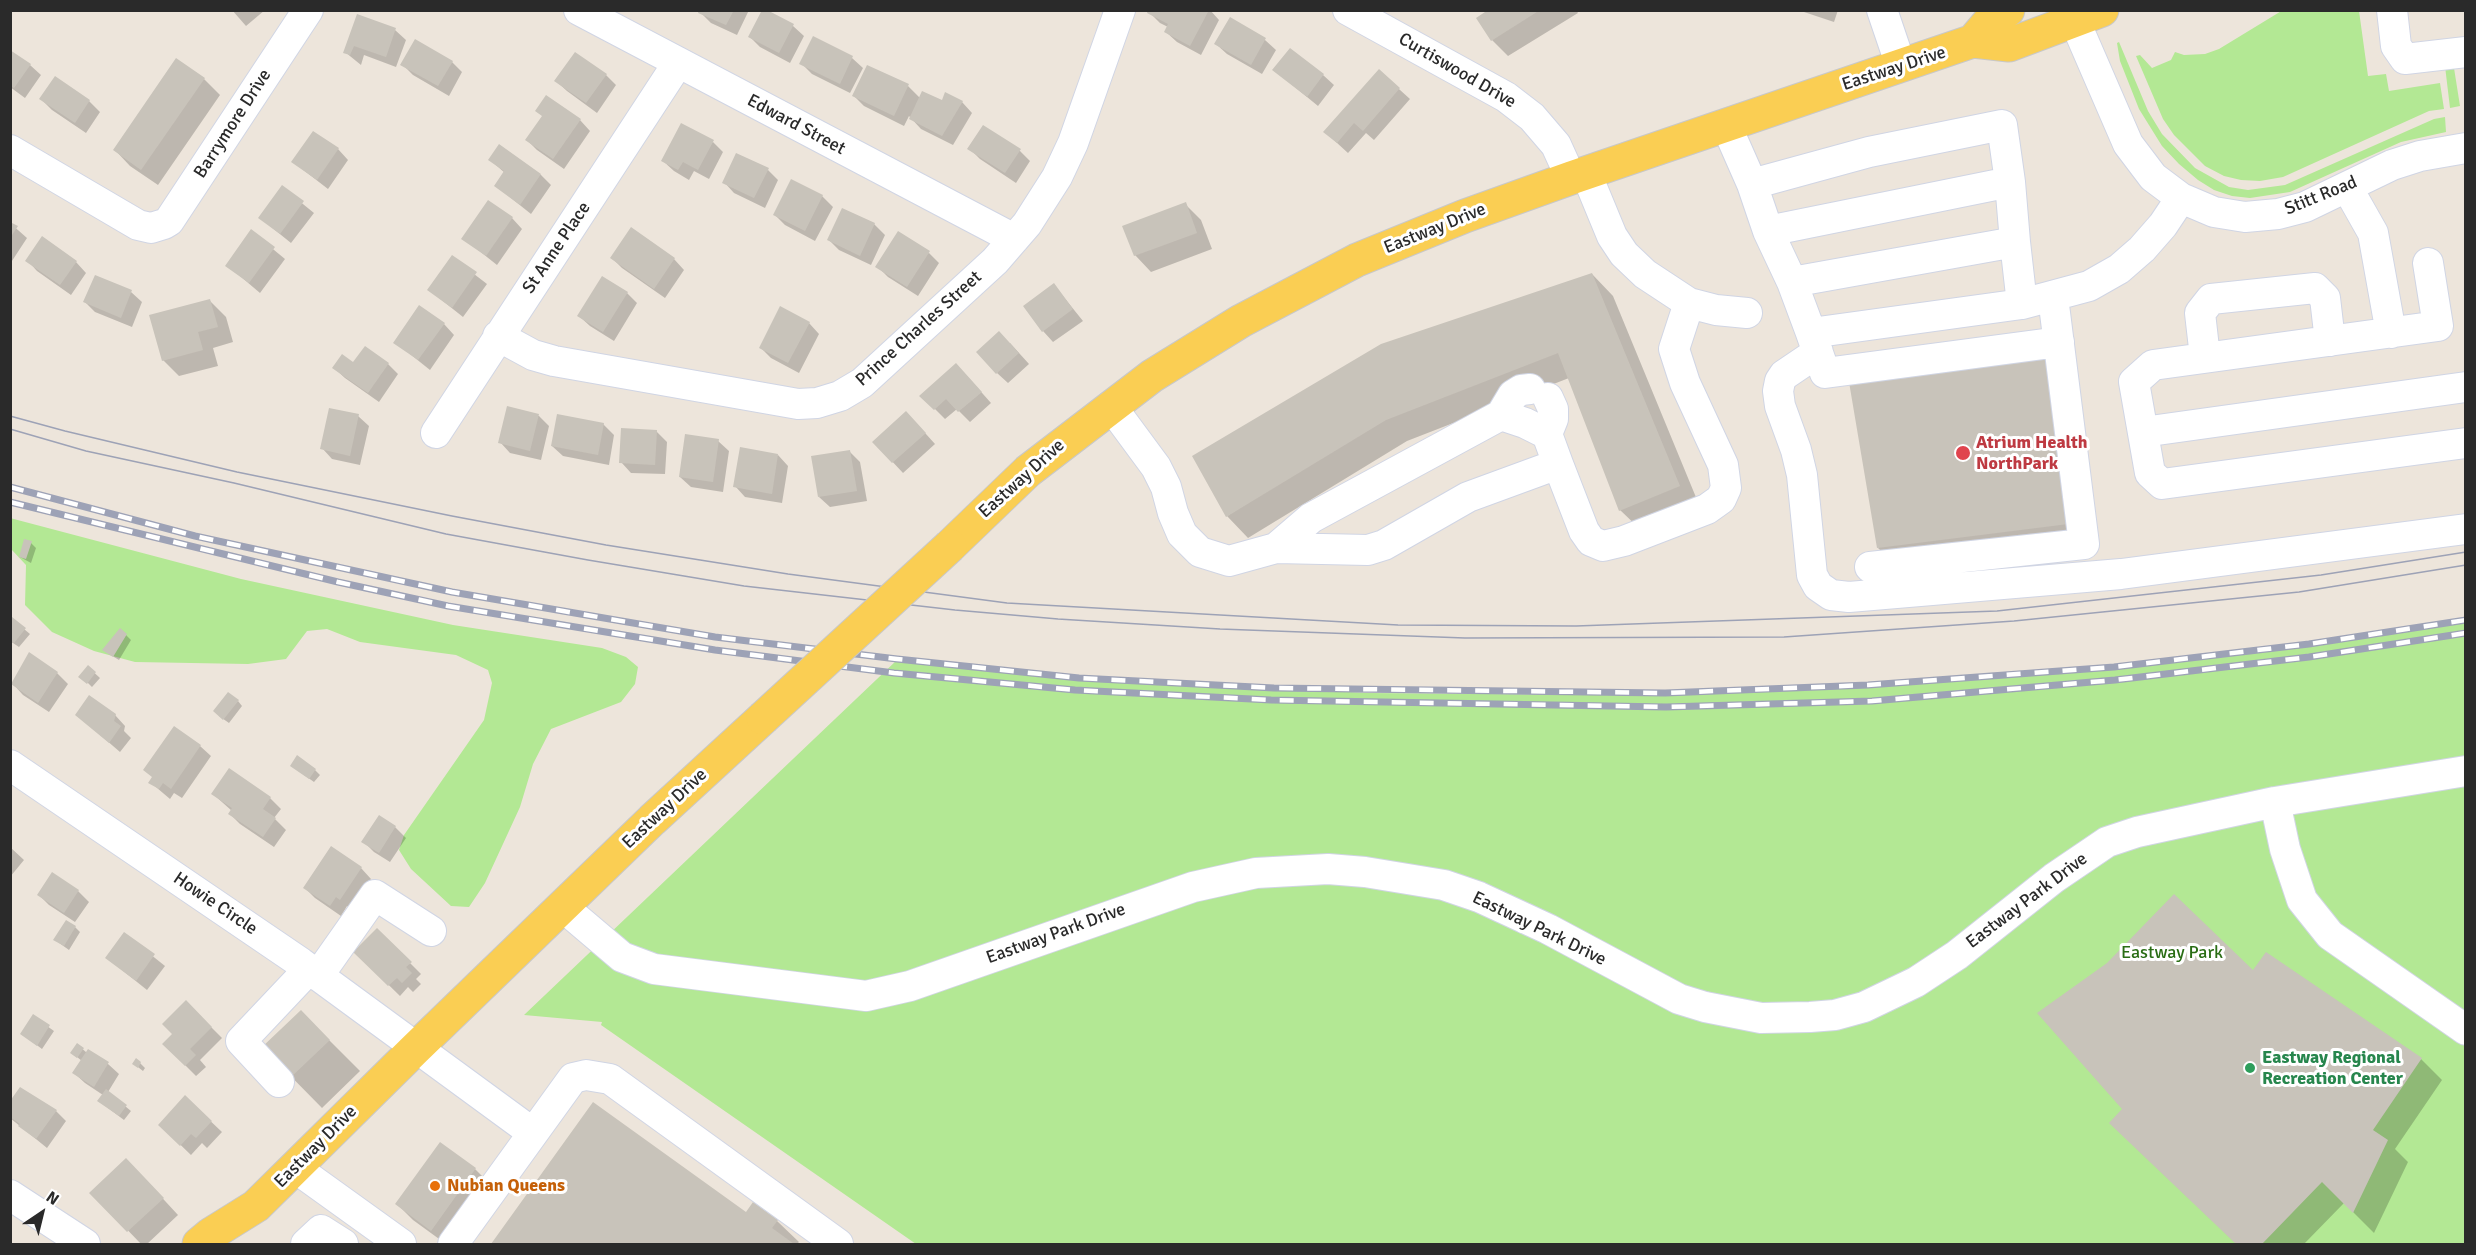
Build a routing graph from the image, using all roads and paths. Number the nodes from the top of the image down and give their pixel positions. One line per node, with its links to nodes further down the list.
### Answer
1 (308, 10): 15 (street, Barrymore Drive)
2 (579, 10): 11 (street, Edward Street)
3 (1120, 10): 22 (street, Prince Charles Street)
4 (1348, 10): 16 (street, Curtiswood Drive)
5 (1882, 10): 12 (street)
6 (2008, 10): 9 (main road)
7 (2392, 10): 10 (street)
8 (2082, 14): 9 (main road, Eastway Drive); 20 (street, Stitt Road)
9 (1973, 41): 12 (main road, Eastway Drive)
10 (2466, 52)
11 (678, 63): 22 (street, Edward Street); 31 (street, St Anne Place)
12 (1901, 66): 13 (main road, Eastway Drive)
13 (1726, 125): 16 (main road, Eastway Drive); 18 (street)
14 (2466, 148): 19 (street, Stitt Road)
15 (10, 150)
16 (1578, 176): 27 (street, Curtiswood Drive); 37 (main road, Eastway Drive)
17 (2010, 182): 18 (street); 21 (street); 23 (street)
18 (1752, 184): 21 (street)
19 (2347, 187): 20 (street, Stitt Road); 30 (street)
20 (2181, 198): 26 (street)
21 (1768, 231): 25 (street)
22 (1014, 239): 31 (street, Prince Charles Street)
23 (2015, 242): 25 (street); 28 (street)
24 (2428, 263): 30 (street)
25 (1792, 282): 34 (street)
26 (2053, 297): 28 (street); 33 (street)
27 (1689, 303): 29 (street, Curtiswood Drive); 43 (street)
28 (2022, 304): 34 (street)
29 (1747, 313)
30 (2391, 333): 32 (street)
31 (498, 336): 40 (street, St Anne Place)
32 (2330, 341): 35 (street); 35 (street)
33 (2059, 342): 34 (street); 46 (street)
34 (1814, 343): 44 (street)
35 (2205, 357): 39 (street)
36 (2466, 387): 39 (street)
37 (1112, 406): 45 (street); 50 (main road, Eastway Drive, bridge)
38 (1501, 415): 41 (street); 41 (street); 45 (street)
39 (2143, 432): 42 (street)
40 (436, 433)
41 (1546, 434): 43 (street)
42 (2466, 443)
43 (1558, 464): 45 (street)
44 (2466, 529)
45 (1276, 548)
46 (1870, 567)
47 (10, 765): 52 (street, Howie Circle)
48 (2466, 771): 49 (street, Eastway Park Drive)
49 (2275, 802): 50 (street, Eastway Park Drive); 53 (street)
50 (563, 907): 54 (main road, Eastway Drive)
51 (430, 931): 52 (street)
52 (313, 973): 54 (street, Howie Circle); 55 (street)
53 (2466, 1030)
54 (415, 1049): 56 (street, Howie Circle); 57 (main road, Eastway Drive)
55 (279, 1082)
56 (533, 1133): 66 (street); 67 (street)
57 (294, 1167): 59 (main road, Eastway Drive); 65 (street)
58 (10, 1195): 60 (street)
59 (256, 1206): 61 (main road, Eastway Drive); 62 (main road, Eastway Drive)
60 (85, 1245)
61 (199, 1245)
62 (241, 1245)
63 (306, 1245): 64 (street)
64 (343, 1245)
65 (401, 1245)
66 (453, 1245)
67 (838, 1245)

